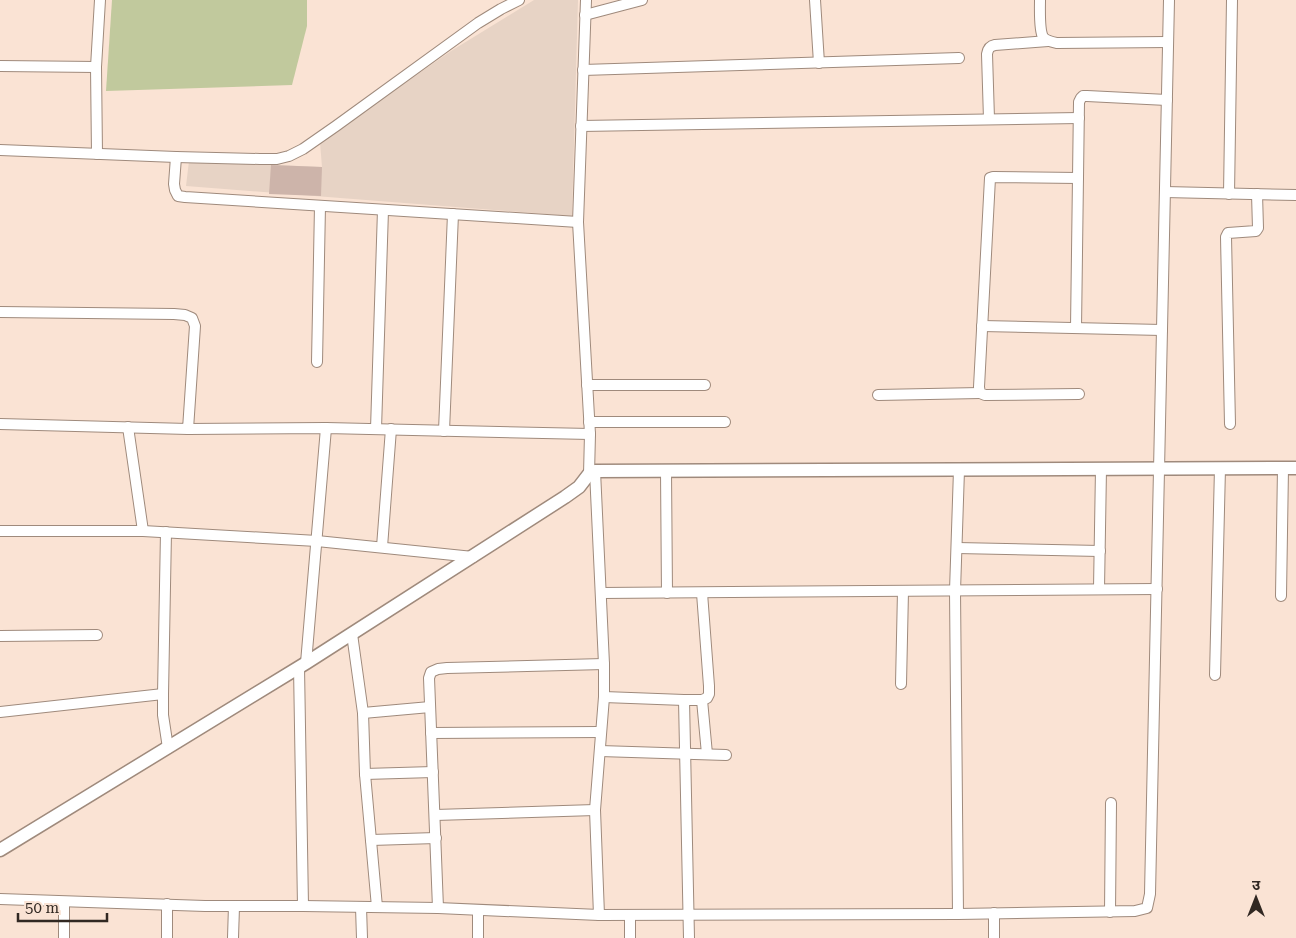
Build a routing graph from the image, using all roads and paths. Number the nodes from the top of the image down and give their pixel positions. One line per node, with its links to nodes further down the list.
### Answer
1 (100, 0): 15 (street)
2 (519, 0): 23 (street)
3 (586, 0): 9 (street)
4 (642, 0): 9 (street)
5 (815, 0): 13 (street)
6 (1040, 0): 10 (street)
7 (1169, 0): 11 (street)
8 (1232, 0): 26 (street)
9 (585, 14): 16 (street)
10 (1048, 41): 11 (street); 19 (street)
11 (1168, 42): 17 (street)
12 (960, 58): 13 (street)
13 (819, 63): 16 (street)
14 (0, 66): 15 (street)
15 (96, 67): 22 (street)
16 (583, 70): 20 (street)
17 (1167, 100): 18 (street); 25 (street)
18 (1079, 118): 19 (street); 24 (street)
19 (989, 119): 20 (street)
20 (581, 126): 32 (street)
21 (0, 150): 22 (street)
22 (97, 154): 23 (street)
23 (176, 157): 29 (street)
24 (1078, 178): 34 (street); 35 (street)
25 (1165, 192): 26 (street); 36 (street)
26 (1229, 194): 27 (street)
27 (1257, 194): 28 (street); 46 (street)
28 (1296, 195)
29 (320, 206): 30 (street); 37 (street)
30 (383, 210): 31 (street); 50 (street)
31 (453, 214): 32 (street); 52 (street)
32 (578, 222): 38 (street)
33 (0, 312): 49 (street)
34 (982, 326): 35 (street); 40 (street)
35 (1076, 328): 36 (street)
36 (1162, 330): 58 (street)
37 (317, 362)
38 (587, 385): 39 (street); 43 (street)
39 (705, 385)
40 (980, 394): 41 (street); 42 (street)
41 (1079, 394)
42 (878, 395)
43 (589, 422): 44 (street); 53 (street)
44 (725, 422)
45 (0, 424): 47 (street)
46 (1230, 424)
47 (128, 428): 49 (street); 63 (street)
48 (326, 428): 49 (street); 50 (street); 65 (street)
49 (188, 429)
50 (376, 429): 51 (street)
51 (391, 429): 52 (street); 66 (street)
52 (444, 431): 53 (street)
53 (590, 434): 61 (street)
54 (1220, 468): 55 (street); 58 (street); 83 (street)
55 (1283, 468): 56 (street); 77 (street)
56 (1296, 468)
57 (1101, 469): 58 (street); 59 (street); 68 (street)
58 (1160, 469): 71 (street)
59 (959, 470): 60 (street); 67 (street)
60 (666, 471): 61 (street); 76 (street)
61 (592, 473): 69 (street); 75 (street)
62 (0, 531): 63 (street)
63 (143, 531): 64 (street)
64 (166, 532): 65 (street); 85 (street)
65 (317, 541): 66 (street); 82 (street)
66 (382, 547): 69 (street)
67 (957, 548): 68 (street); 72 (street)
68 (1100, 551): 70 (street)
69 (473, 557): 78 (street)
70 (1099, 589): 71 (street); 72 (street)
71 (1157, 589): 116 (street)
72 (955, 590): 73 (street); 117 (street)
73 (903, 591): 74 (street); 84 (street)
74 (702, 592): 76 (street); 88 (street)
75 (601, 593): 76 (street); 81 (street)
76 (667, 593)
77 (1281, 596)
78 (352, 634): 82 (street); 91 (street)
79 (97, 635): 80 (street)
80 (0, 636)
81 (604, 664): 86 (street); 89 (street)
82 (303, 665): 94 (street); 111 (street)
83 (1215, 675)
84 (902, 684)
85 (162, 694): 90 (street); 94 (street)
86 (604, 697): 87 (street); 92 (street)
87 (684, 700): 88 (street); 96 (street)
88 (702, 700): 97 (street)
89 (430, 707): 91 (street); 93 (street)
90 (0, 712)
91 (363, 713): 100 (street)
92 (601, 732): 93 (street); 95 (street)
93 (432, 733): 99 (street)
94 (168, 748): 106 (street)
95 (600, 751): 96 (street); 102 (street)
96 (684, 754): 97 (street); 121 (street)
97 (707, 754): 98 (street)
98 (726, 755)
99 (433, 772): 100 (street); 103 (street)
100 (366, 774): 105 (street)
101 (1111, 803): 116 (street)
102 (596, 810): 103 (street); 119 (street)
103 (435, 814): 104 (street)
104 (436, 838): 105 (street); 114 (street)
105 (371, 840): 113 (street)
106 (0, 850)
107 (0, 899): 108 (street)
108 (64, 902): 109 (street); 122 (street)
109 (167, 904): 110 (street); 123 (street)
110 (234, 906): 111 (street); 124 (street)
111 (303, 906): 112 (street)
112 (361, 907): 113 (street); 125 (street)
113 (376, 907): 114 (street)
114 (438, 908): 115 (street)
115 (478, 910): 119 (street); 126 (street)
116 (1110, 912): 118 (street)
117 (958, 914): 118 (street); 121 (street)
118 (994, 914): 129 (street)
119 (599, 915): 120 (street)
120 (630, 915): 121 (street); 127 (street)
121 (689, 915): 128 (street)
122 (64, 938)
123 (167, 938)
124 (233, 938)
125 (362, 938)
126 (478, 938)
127 (630, 938)
128 (689, 938)
129 (994, 938)

